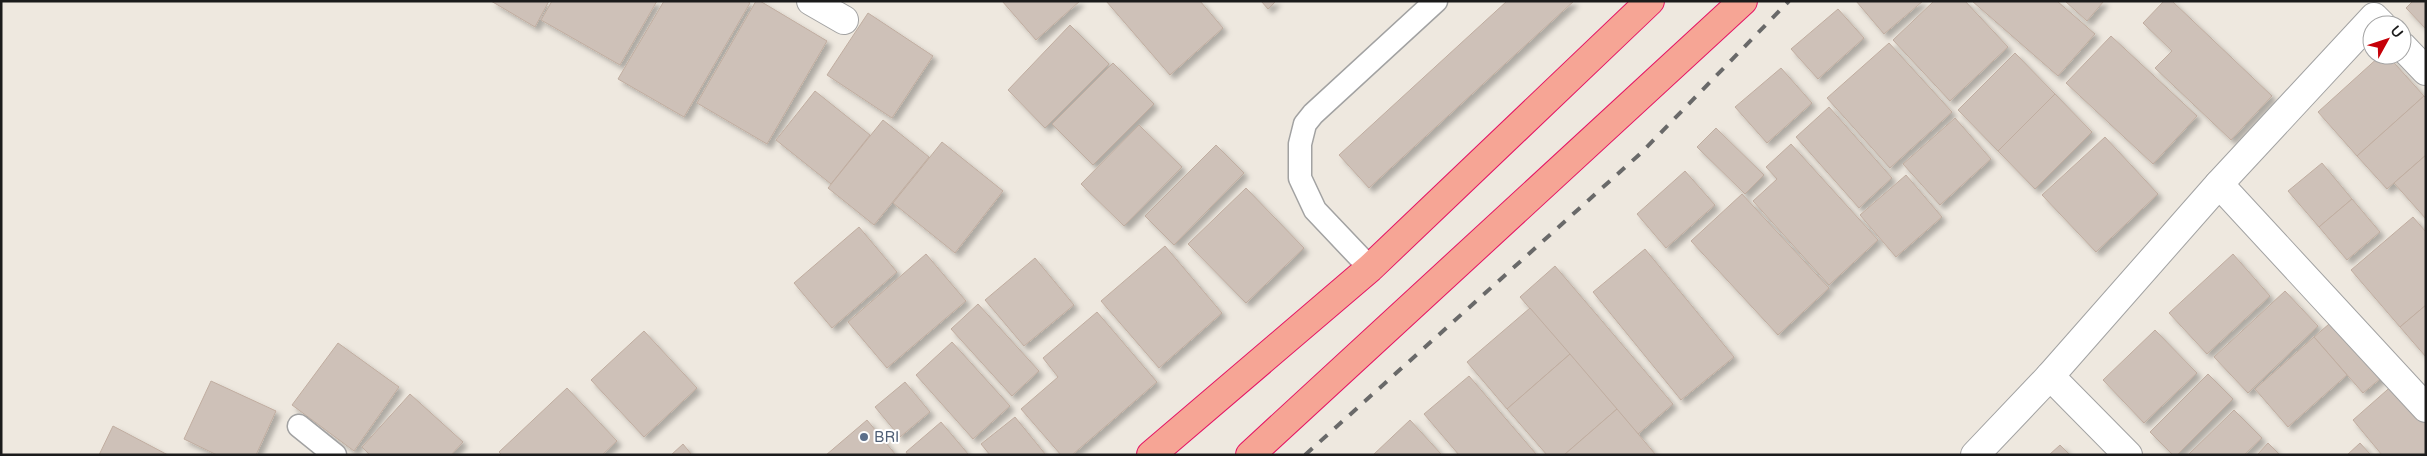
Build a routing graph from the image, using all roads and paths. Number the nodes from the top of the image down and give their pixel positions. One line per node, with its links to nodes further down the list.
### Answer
1 (811, 1): 5 (street)
2 (1436, 1): 10 (lane)
3 (1744, 1): 16 (highway)
4 (1649, 2): 10 (highway)
5 (844, 20)
6 (2362, 30): 9 (street)
7 (2412, 56): 8 (street)
8 (2426, 71)
9 (2219, 184): 11 (street); 12 (street)
10 (1370, 268): 15 (highway)
11 (2050, 376): 17 (street); 18 (street)
12 (2426, 408)
13 (299, 426): 14 (lane)
14 (335, 455)
15 (1152, 455)
16 (1250, 455)
17 (1975, 455)
18 (2128, 455)

